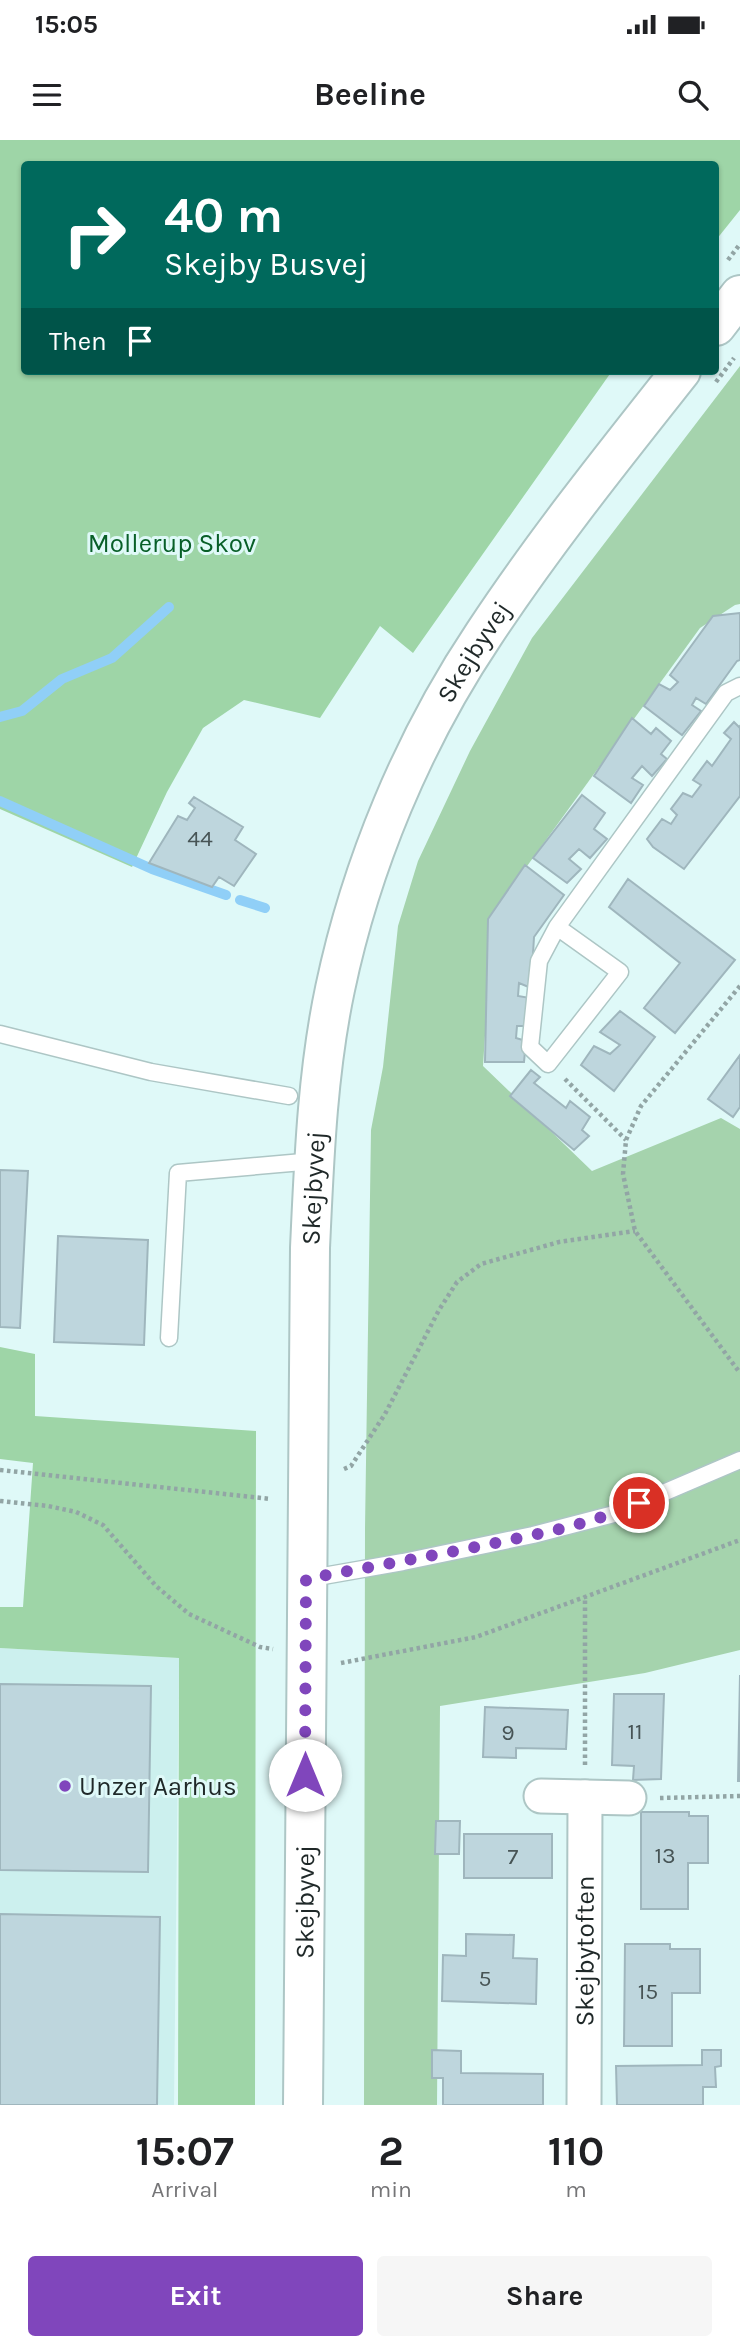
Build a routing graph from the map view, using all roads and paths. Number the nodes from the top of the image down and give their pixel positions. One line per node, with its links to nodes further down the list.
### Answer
1 (740, 295): 2 (street)
2 (719, 322)
3 (740, 350): 4 (path)
4 (719, 363)
5 (697, 377): 13 (street, Skejbyvej)
6 (740, 686): 7 (lane)
7 (557, 927): 10 (lane); 10 (lane)
8 (740, 986): 12 (path)
9 (0, 1034): 11 (lane)
10 (548, 1063): 12 (path)
11 (289, 1096)
12 (626, 1140): 14 (path)
13 (314, 1161): 15 (lane); 19 (street, Skejbyvej)
14 (635, 1231): 16 (path); 19 (path)
15 (169, 1338)
16 (740, 1373)
17 (740, 1460): 20 (lane)
18 (0, 1470): 19 (path)
19 (307, 1488): 20 (street, Skejbyvej)
20 (306, 1579): 28 (street, Skejbyvej)
21 (585, 1596): 26 (path)
22 (337, 1651): 23 (path)
23 (337, 1664)
24 (541, 1796): 26 (street)
25 (740, 1796): 27 (path)
26 (585, 1797): 27 (street); 29 (street, Skejbytoften)
27 (629, 1798)
28 (303, 2105)
29 (584, 2105)

